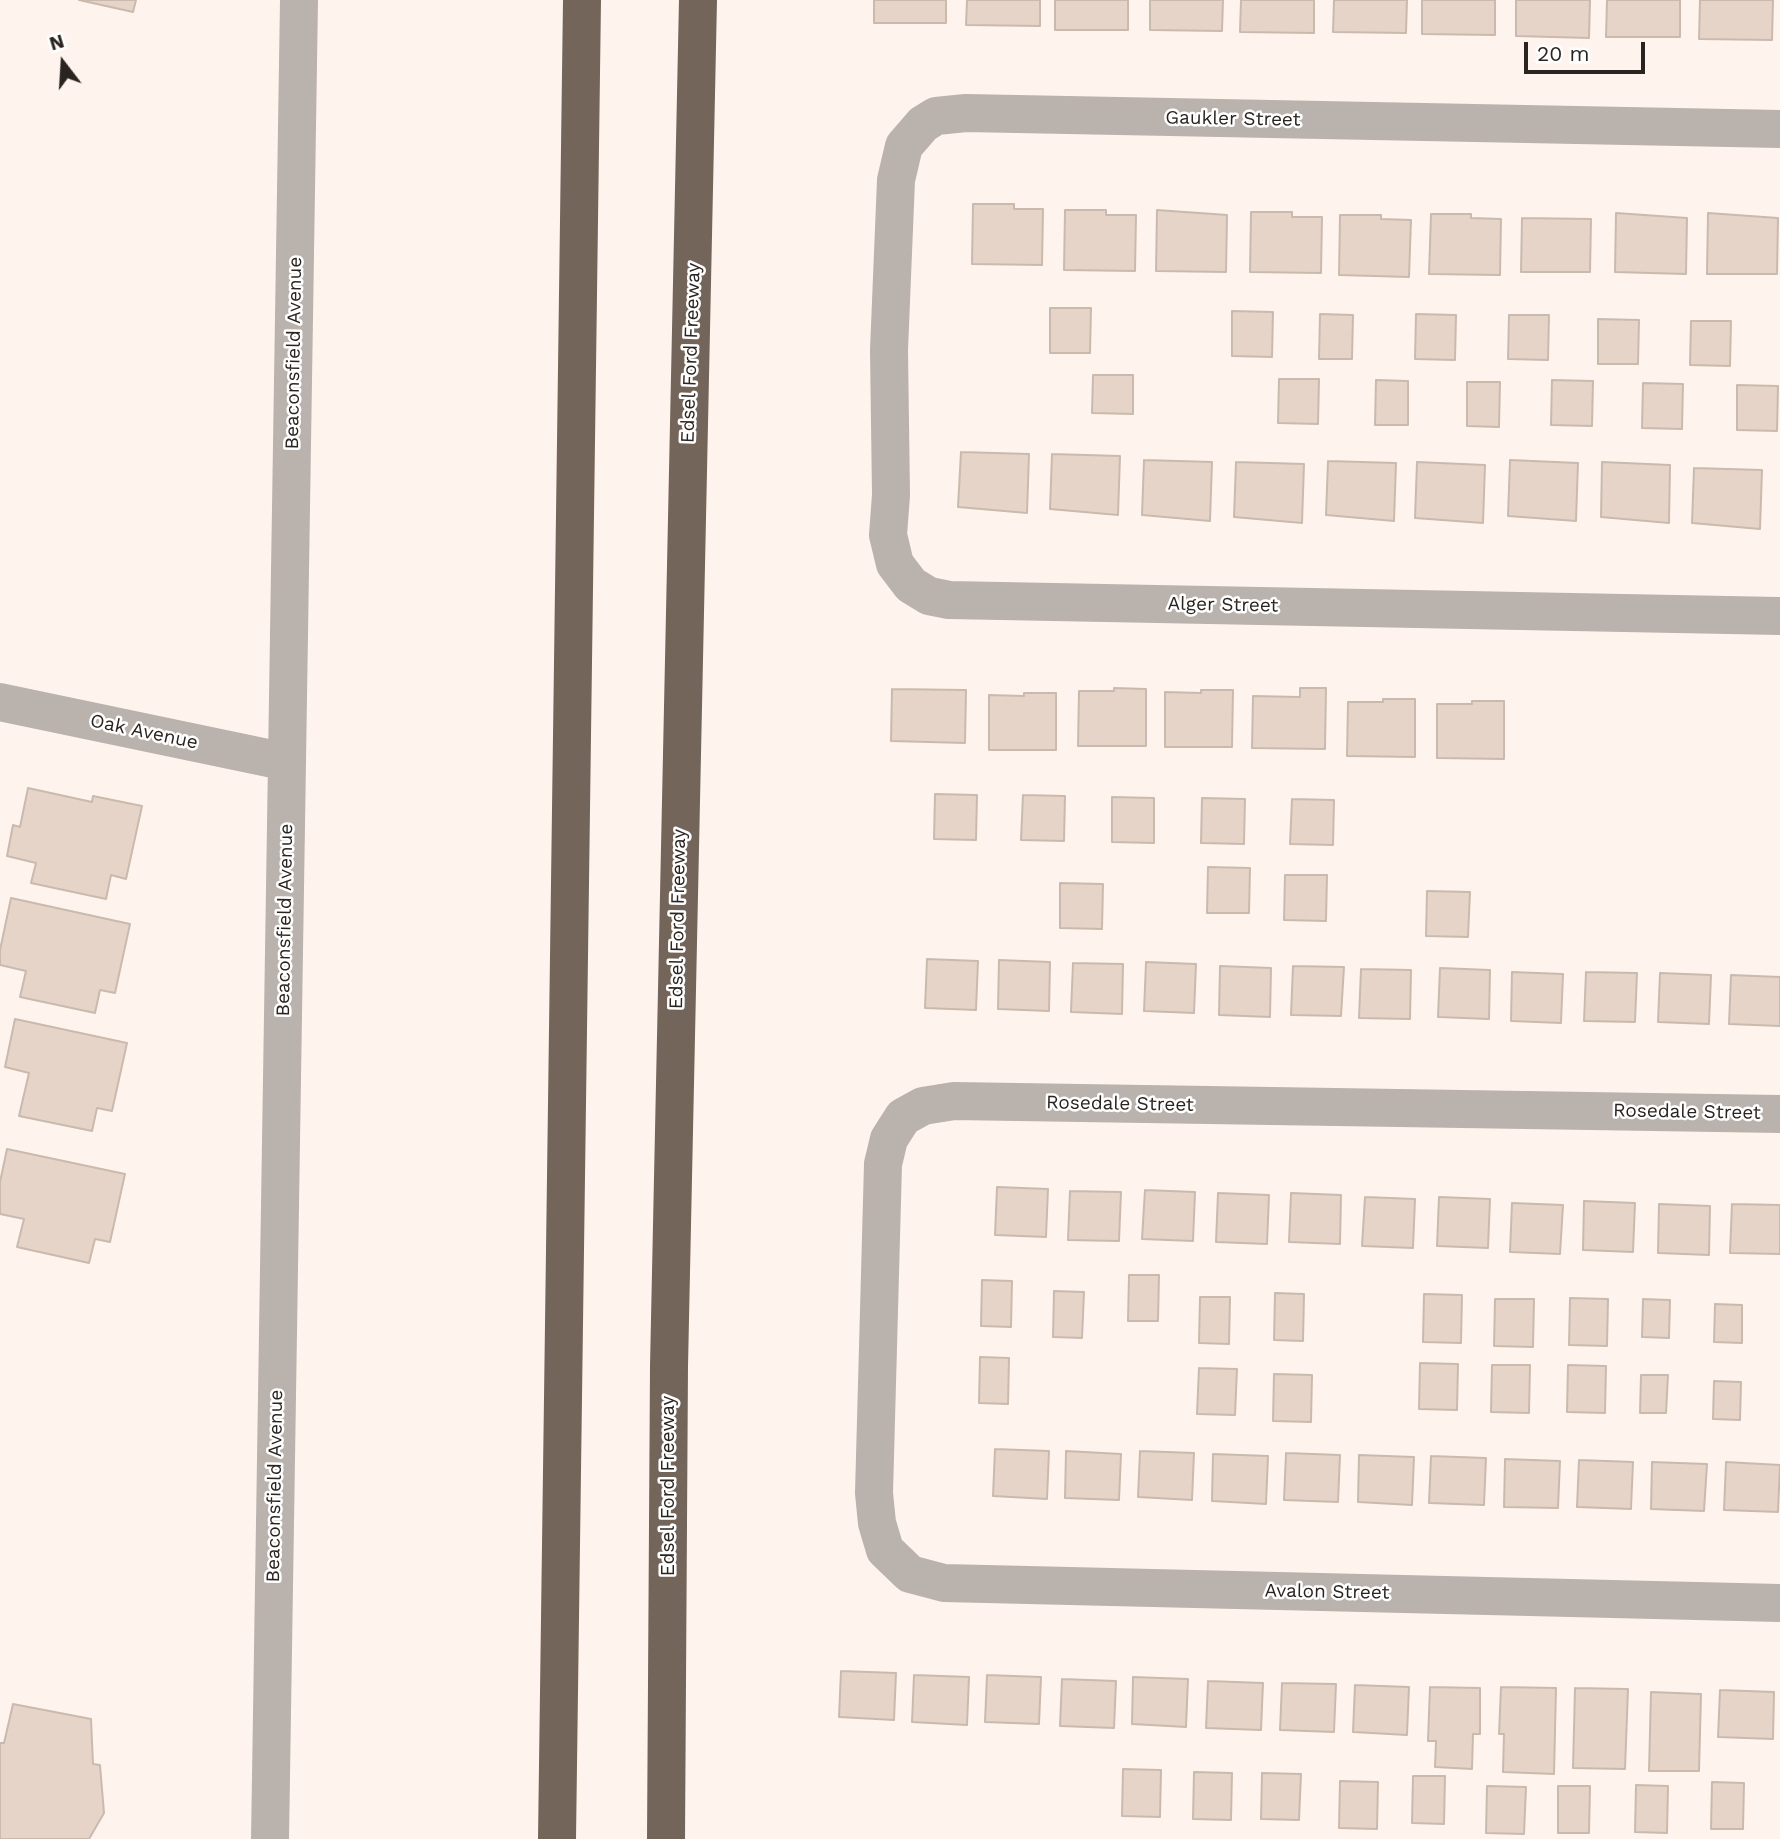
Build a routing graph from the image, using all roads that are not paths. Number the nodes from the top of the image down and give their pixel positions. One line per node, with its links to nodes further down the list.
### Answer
1 (299, 0): 10 (street, Beaconsfield Avenue)
2 (569, 0): 5 (highway)
3 (582, 0): 5 (highway)
4 (698, 0): 16 (highway, Edsel Ford Freeway)
5 (581, 83): 15 (highway)
6 (1780, 130): 7 (street, Gaukler Street)
7 (889, 350): 8 (street, Alger Street)
8 (1780, 616)
9 (0, 702): 10 (street, Oak Avenue)
10 (287, 762): 14 (street, Beaconsfield Avenue)
11 (1780, 1114): 12 (street, Rosedale Street)
12 (885, 1550): 13 (street, Avalon Street)
13 (1780, 1603)
14 (270, 1839)
15 (557, 1839)
16 (666, 1839)

